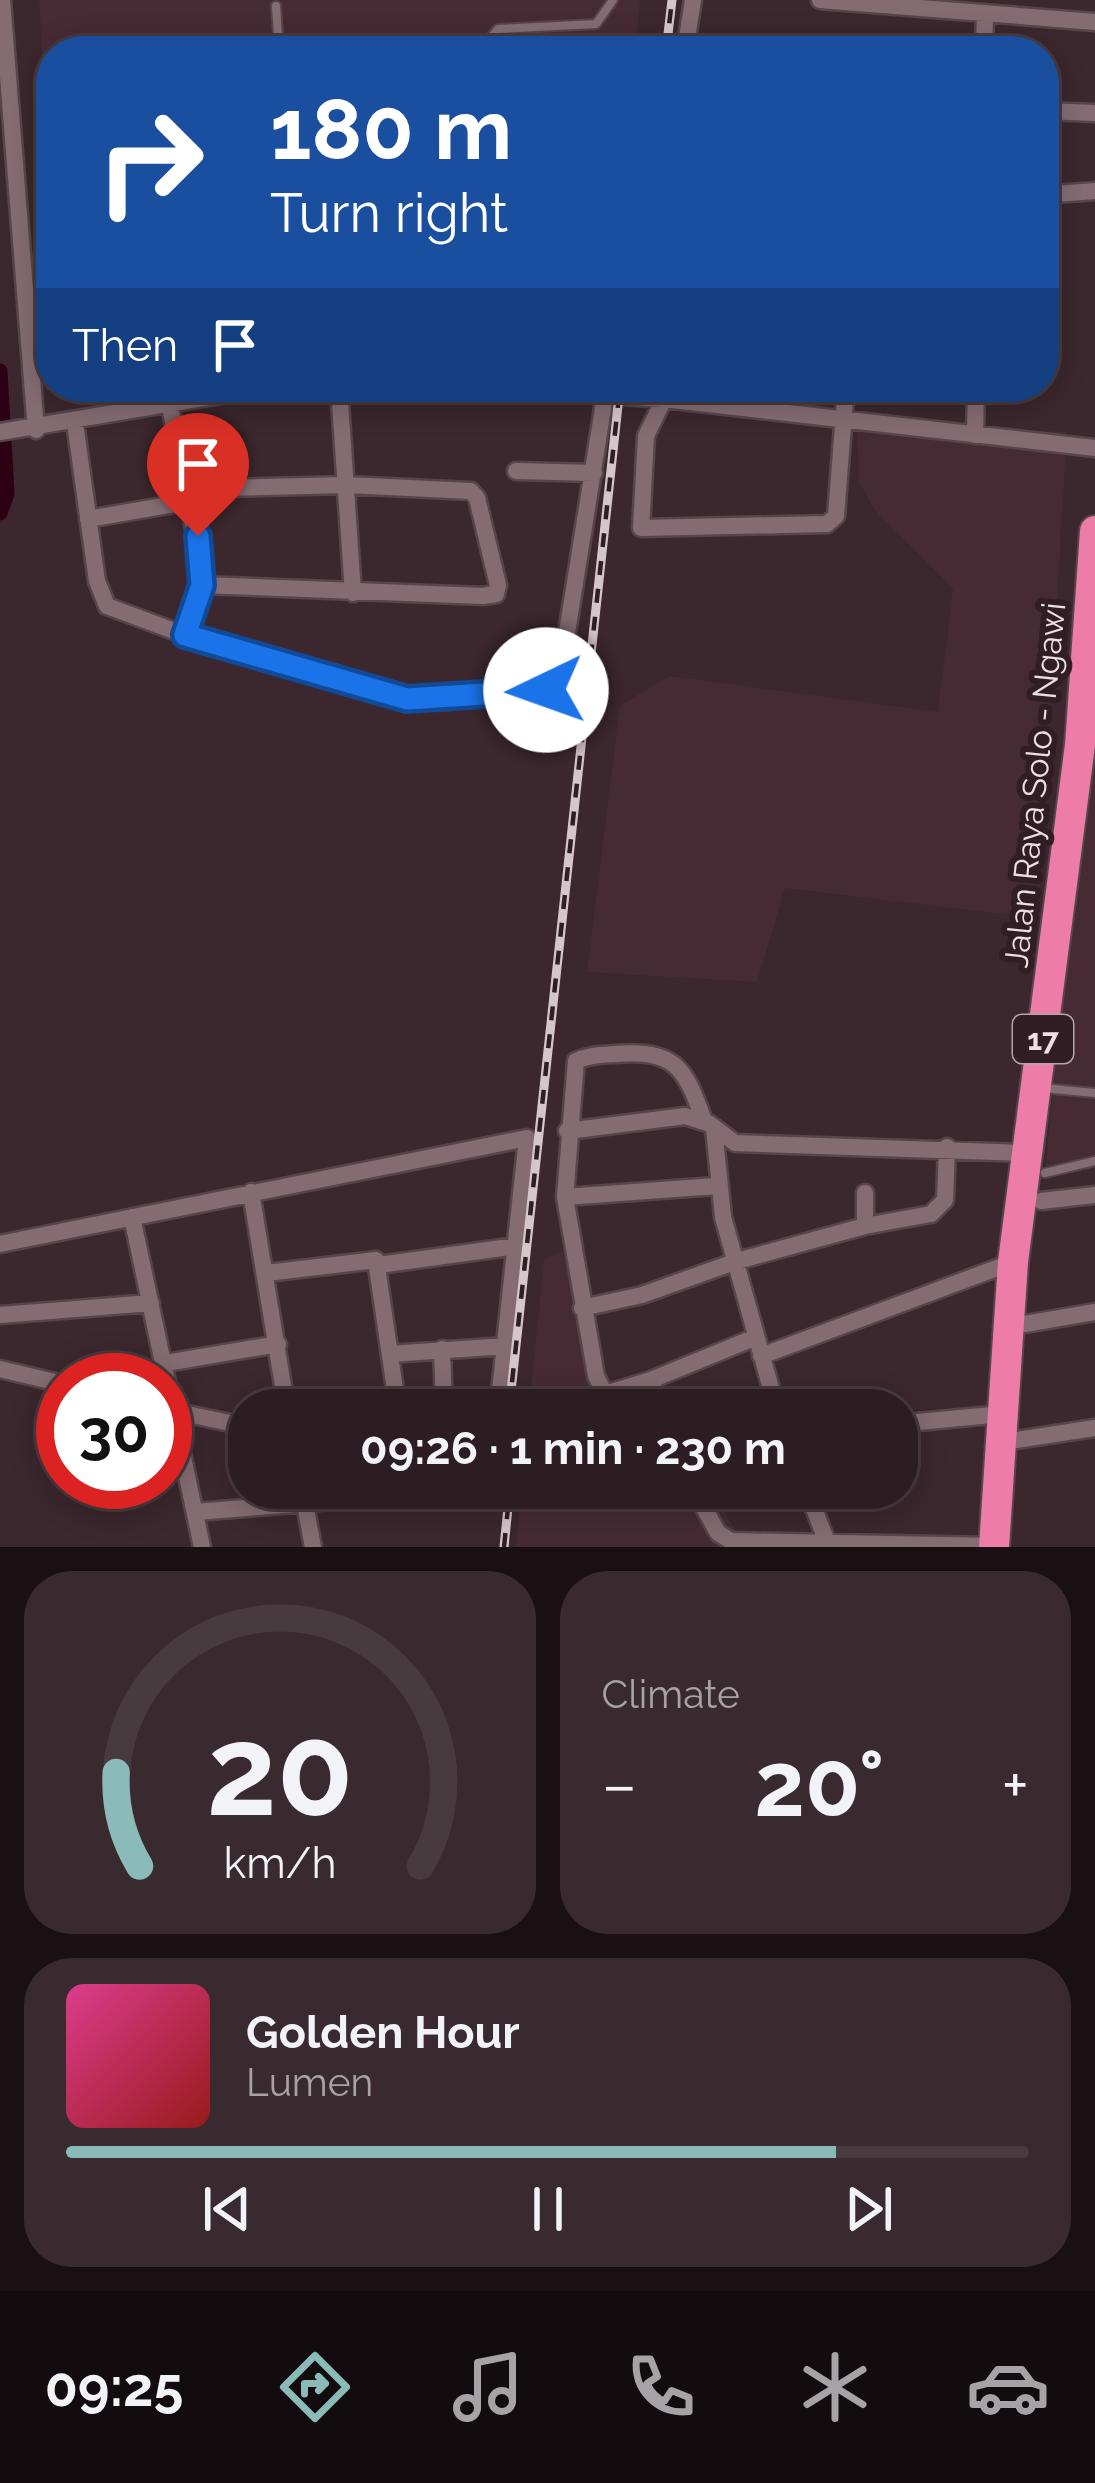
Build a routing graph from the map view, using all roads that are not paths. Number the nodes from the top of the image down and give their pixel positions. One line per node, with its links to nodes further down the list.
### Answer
1 (2, 0): 26 (street)
2 (613, 0): 9 (lane)
3 (693, 0): 10 (street)
4 (820, 0): 6 (street)
5 (276, 6): 8 (lane)
6 (985, 13): 7 (street); 11 (street)
7 (1095, 22)
8 (277, 36)
9 (492, 36)
10 (687, 36)
11 (984, 36)
12 (1059, 112): 13 (street)
13 (1095, 113)
14 (1095, 191): 15 (street)
15 (1059, 193)
16 (191, 402): 23 (street)
17 (340, 402): 32 (street)
18 (604, 402): 31 (street)
19 (663, 402): 25 (street)
20 (686, 402): 25 (street)
21 (844, 402): 25 (street)
22 (976, 402): 28 (street)
23 (170, 406): 24 (street); 33 (street)
24 (76, 422): 26 (street); 34 (street)
25 (842, 423): 28 (street)
26 (32, 430): 27 (street)
27 (0, 432)
28 (975, 435): 29 (street)
29 (1095, 448)
30 (516, 471): 31 (street)
31 (594, 473): 38 (street)
32 (347, 485): 33 (street); 37 (street); 37 (street)
33 (190, 495): 34 (street); 36 (street)
34 (88, 519): 38 (street)
35 (1095, 531): 40 (highway, Jalan Raya Solo - Ngawi / 17)
36 (202, 585): 37 (street); 38 (street)
37 (353, 593)
38 (185, 635)
39 (1095, 763): 40 (highway, Jalan Raya Solo - Ngawi / 17)
40 (1044, 1088): 41 (lane); 46 (highway, Jalan Raya Solo - Ngawi / 17)
41 (1095, 1093)
42 (709, 1125): 43 (street); 43 (street); 44 (street); 47 (street)
43 (567, 1131): 51 (street)
44 (947, 1147): 46 (street); 53 (street)
45 (1095, 1162): 46 (lane)
46 (1038, 1176): 50 (street); 57 (highway, Jalan Raya Solo - Ngawi / 17); 64 (highway, Jalan Raya Solo - Ngawi / 17)
47 (716, 1186): 51 (street); 56 (street)
48 (251, 1192): 52 (street); 55 (street); 59 (street)
49 (866, 1192): 53 (street)
50 (1095, 1195)
51 (565, 1197): 61 (street)
52 (131, 1216): 54 (street); 60 (street)
53 (865, 1226): 56 (street)
54 (0, 1244)
55 (516, 1246): 58 (street); 67 (street)
56 (737, 1261): 61 (street); 65 (street)
57 (1013, 1262): 71 (street); 85 (highway, Jalan Raya Solo - Ngawi / 17)
58 (379, 1265): 59 (street); 70 (street)
59 (267, 1273): 66 (street)
60 (152, 1303): 63 (street); 69 (street)
61 (581, 1308): 75 (street)
62 (1095, 1312): 64 (street)
63 (0, 1316)
64 (1025, 1324): 85 (highway, Jalan Raya Solo - Ngawi / 17)
65 (756, 1337): 71 (street); 75 (street)
66 (278, 1344): 72 (street); 76 (street)
67 (506, 1346): 68 (street); 79 (street)
68 (442, 1349): 70 (street); 78 (street)
69 (164, 1353)
70 (390, 1354): 77 (street)
71 (761, 1357): 81 (street)
72 (192, 1359)
73 (0, 1369): 74 (street)
74 (36, 1378)
75 (651, 1380): 80 (street)
76 (284, 1389)
77 (395, 1389)
78 (443, 1389)
79 (501, 1389)
80 (654, 1389)
81 (771, 1389)
82 (192, 1415): 83 (street)
83 (228, 1423)
84 (918, 1425): 85 (street)
85 (1009, 1427): 86 (street); 94 (highway, Jalan Raya Solo - Ngawi / 17); 97 (highway, Jalan Raya Solo - Ngawi / 17)
86 (1095, 1428)
87 (192, 1496): 92 (street)
88 (228, 1507): 92 (street)
89 (306, 1509): 96 (street)
90 (705, 1509): 93 (street)
91 (814, 1509): 93 (street)
92 (196, 1512): 95 (street)
93 (827, 1542): 94 (street)
94 (994, 1546)
95 (202, 1547)
96 (313, 1547)
97 (1008, 1547)

